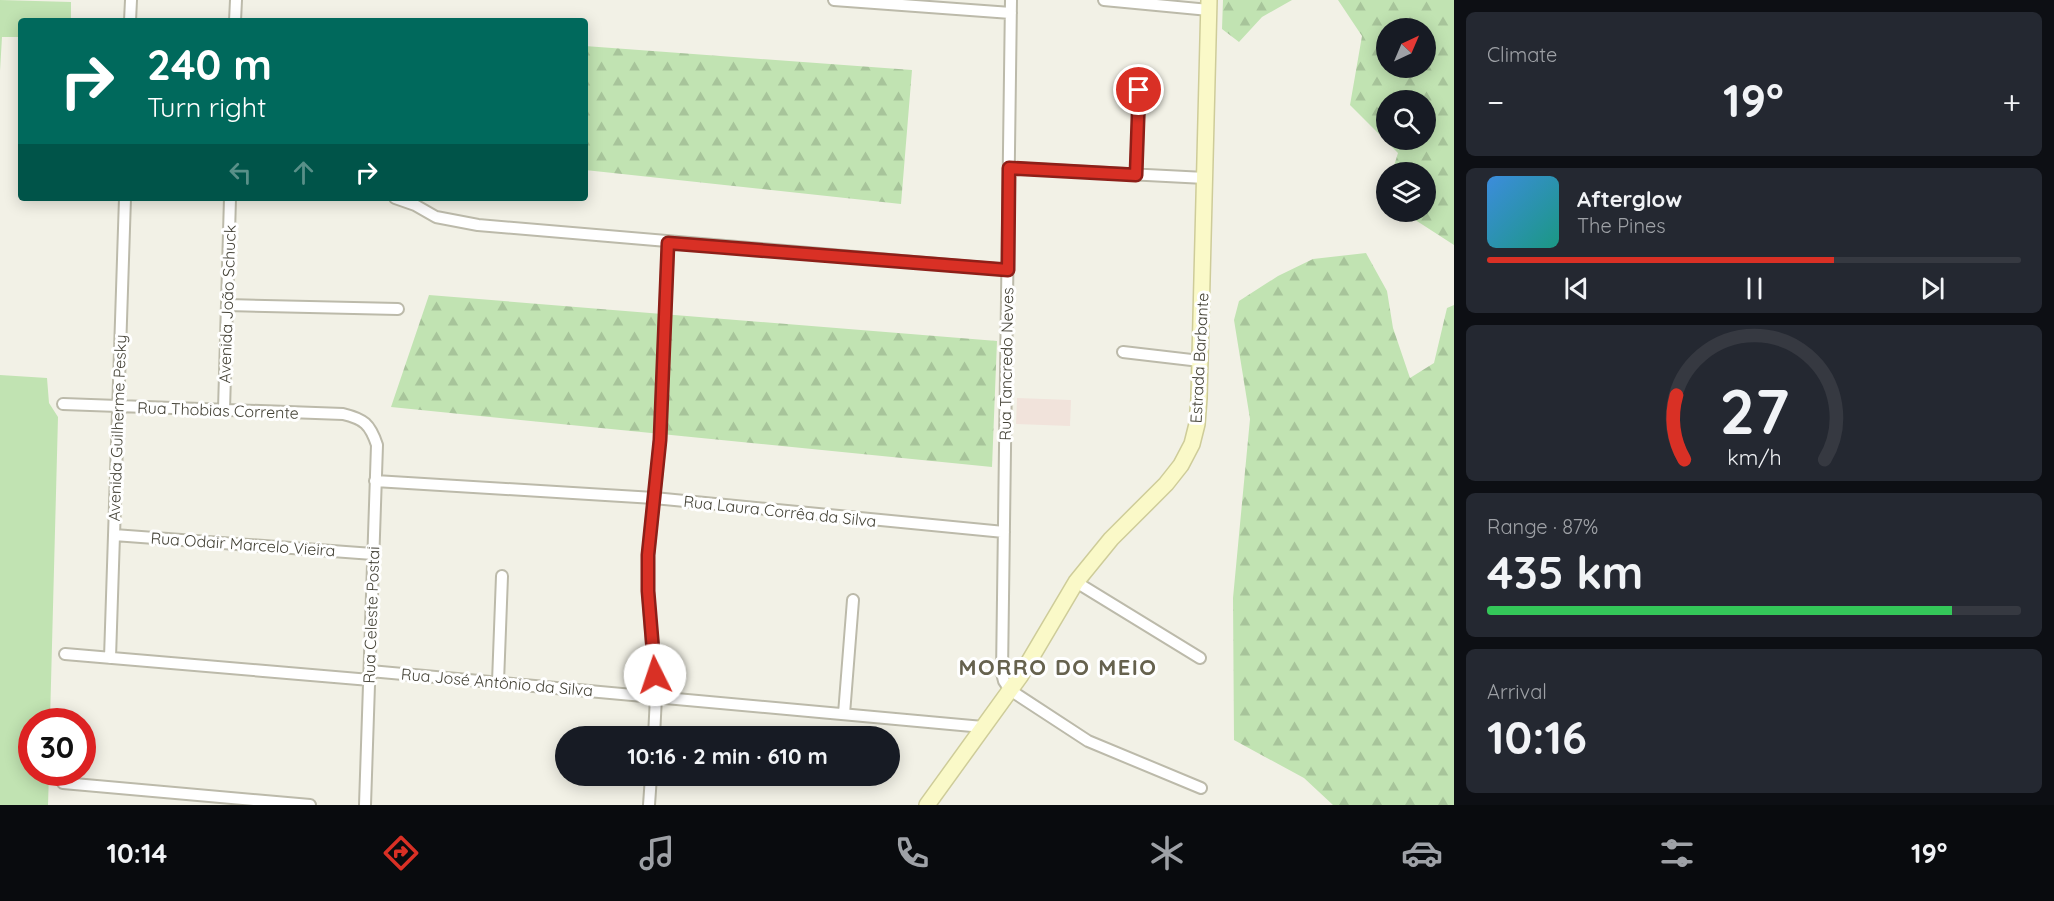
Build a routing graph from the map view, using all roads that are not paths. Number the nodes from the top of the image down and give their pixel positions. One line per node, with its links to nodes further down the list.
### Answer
1 (131, 0): 8 (street)
2 (236, 0): 9 (street)
3 (834, 0): 7 (street)
4 (1011, 0): 7 (street, Rua Tancredo Neves)
5 (1104, 0): 6 (street)
6 (1209, 5): 13 (main road, Estrada Barbante)
7 (1011, 13): 11 (street, Rua Tancredo Neves)
8 (130, 18)
9 (235, 18)
10 (1139, 90): 12 (street)
11 (1009, 168): 12 (street); 18 (street, Rua Tancredo Neves)
12 (1136, 175): 13 (street)
13 (1205, 178): 22 (main road, Estrada Barbante)
14 (125, 201): 24 (street, Avenida Guilherme Pesky)
15 (230, 201): 19 (street, Avenida João Schuck)
16 (404, 201): 17 (street)
17 (668, 243): 18 (street); 28 (street)
18 (1008, 270): 29 (street, Rua Tancredo Neves)
19 (227, 304): 20 (street); 25 (street, Avenida João Schuck)
20 (398, 309)
21 (1123, 352): 22 (street)
22 (1200, 361): 33 (main road, Estrada Barbante)
23 (63, 404): 24 (street, Rua Thobias Corrente)
24 (118, 406): 25 (street, Rua Thobias Corrente); 30 (street, Avenida Guilherme Pesky)
25 (224, 410): 26 (street, Rua Thobias Corrente)
26 (369, 426): 27 (street, Rua Celeste Postai)
27 (375, 482): 28 (street, Rua Laura Corrêa da Silva); 31 (street, Rua Celeste Postai)
28 (654, 498): 29 (street, Rua Laura Corrêa da Silva); 41 (street)
29 (1004, 532): 40 (street, Rua Tancredo Neves)
30 (114, 535): 31 (street, Rua Odair Marcelo Vieira); 36 (street, Avenida Guilherme Pesky)
31 (373, 554): 38 (street, Rua Celeste Postai)
32 (502, 576): 39 (street)
33 (1076, 582): 37 (street); 40 (main road, Estrada Barbante)
34 (853, 600): 42 (street)
35 (65, 654): 36 (street, Rua José Antônio da Silva)
36 (110, 658): 38 (street, Rua José Antônio da Silva)
37 (1200, 658)
38 (370, 675): 39 (street, Rua José Antônio da Silva); 49 (street, Rua Celeste Postai)
39 (498, 682): 41 (street, Rua José Antônio da Silva)
40 (1010, 690): 44 (main road, Estrada Barbante); 47 (street)
41 (656, 697): 42 (street, Rua José Antônio da Silva); 43 (street)
42 (844, 714): 44 (street, Rua José Antônio da Silva)
43 (655, 726)
44 (983, 727): 51 (main road, Estrada Barbante)
45 (96, 786): 48 (street)
46 (650, 786): 50 (street)
47 (1201, 788)
48 (310, 805)
49 (365, 805)
50 (649, 805)
51 (927, 805)

